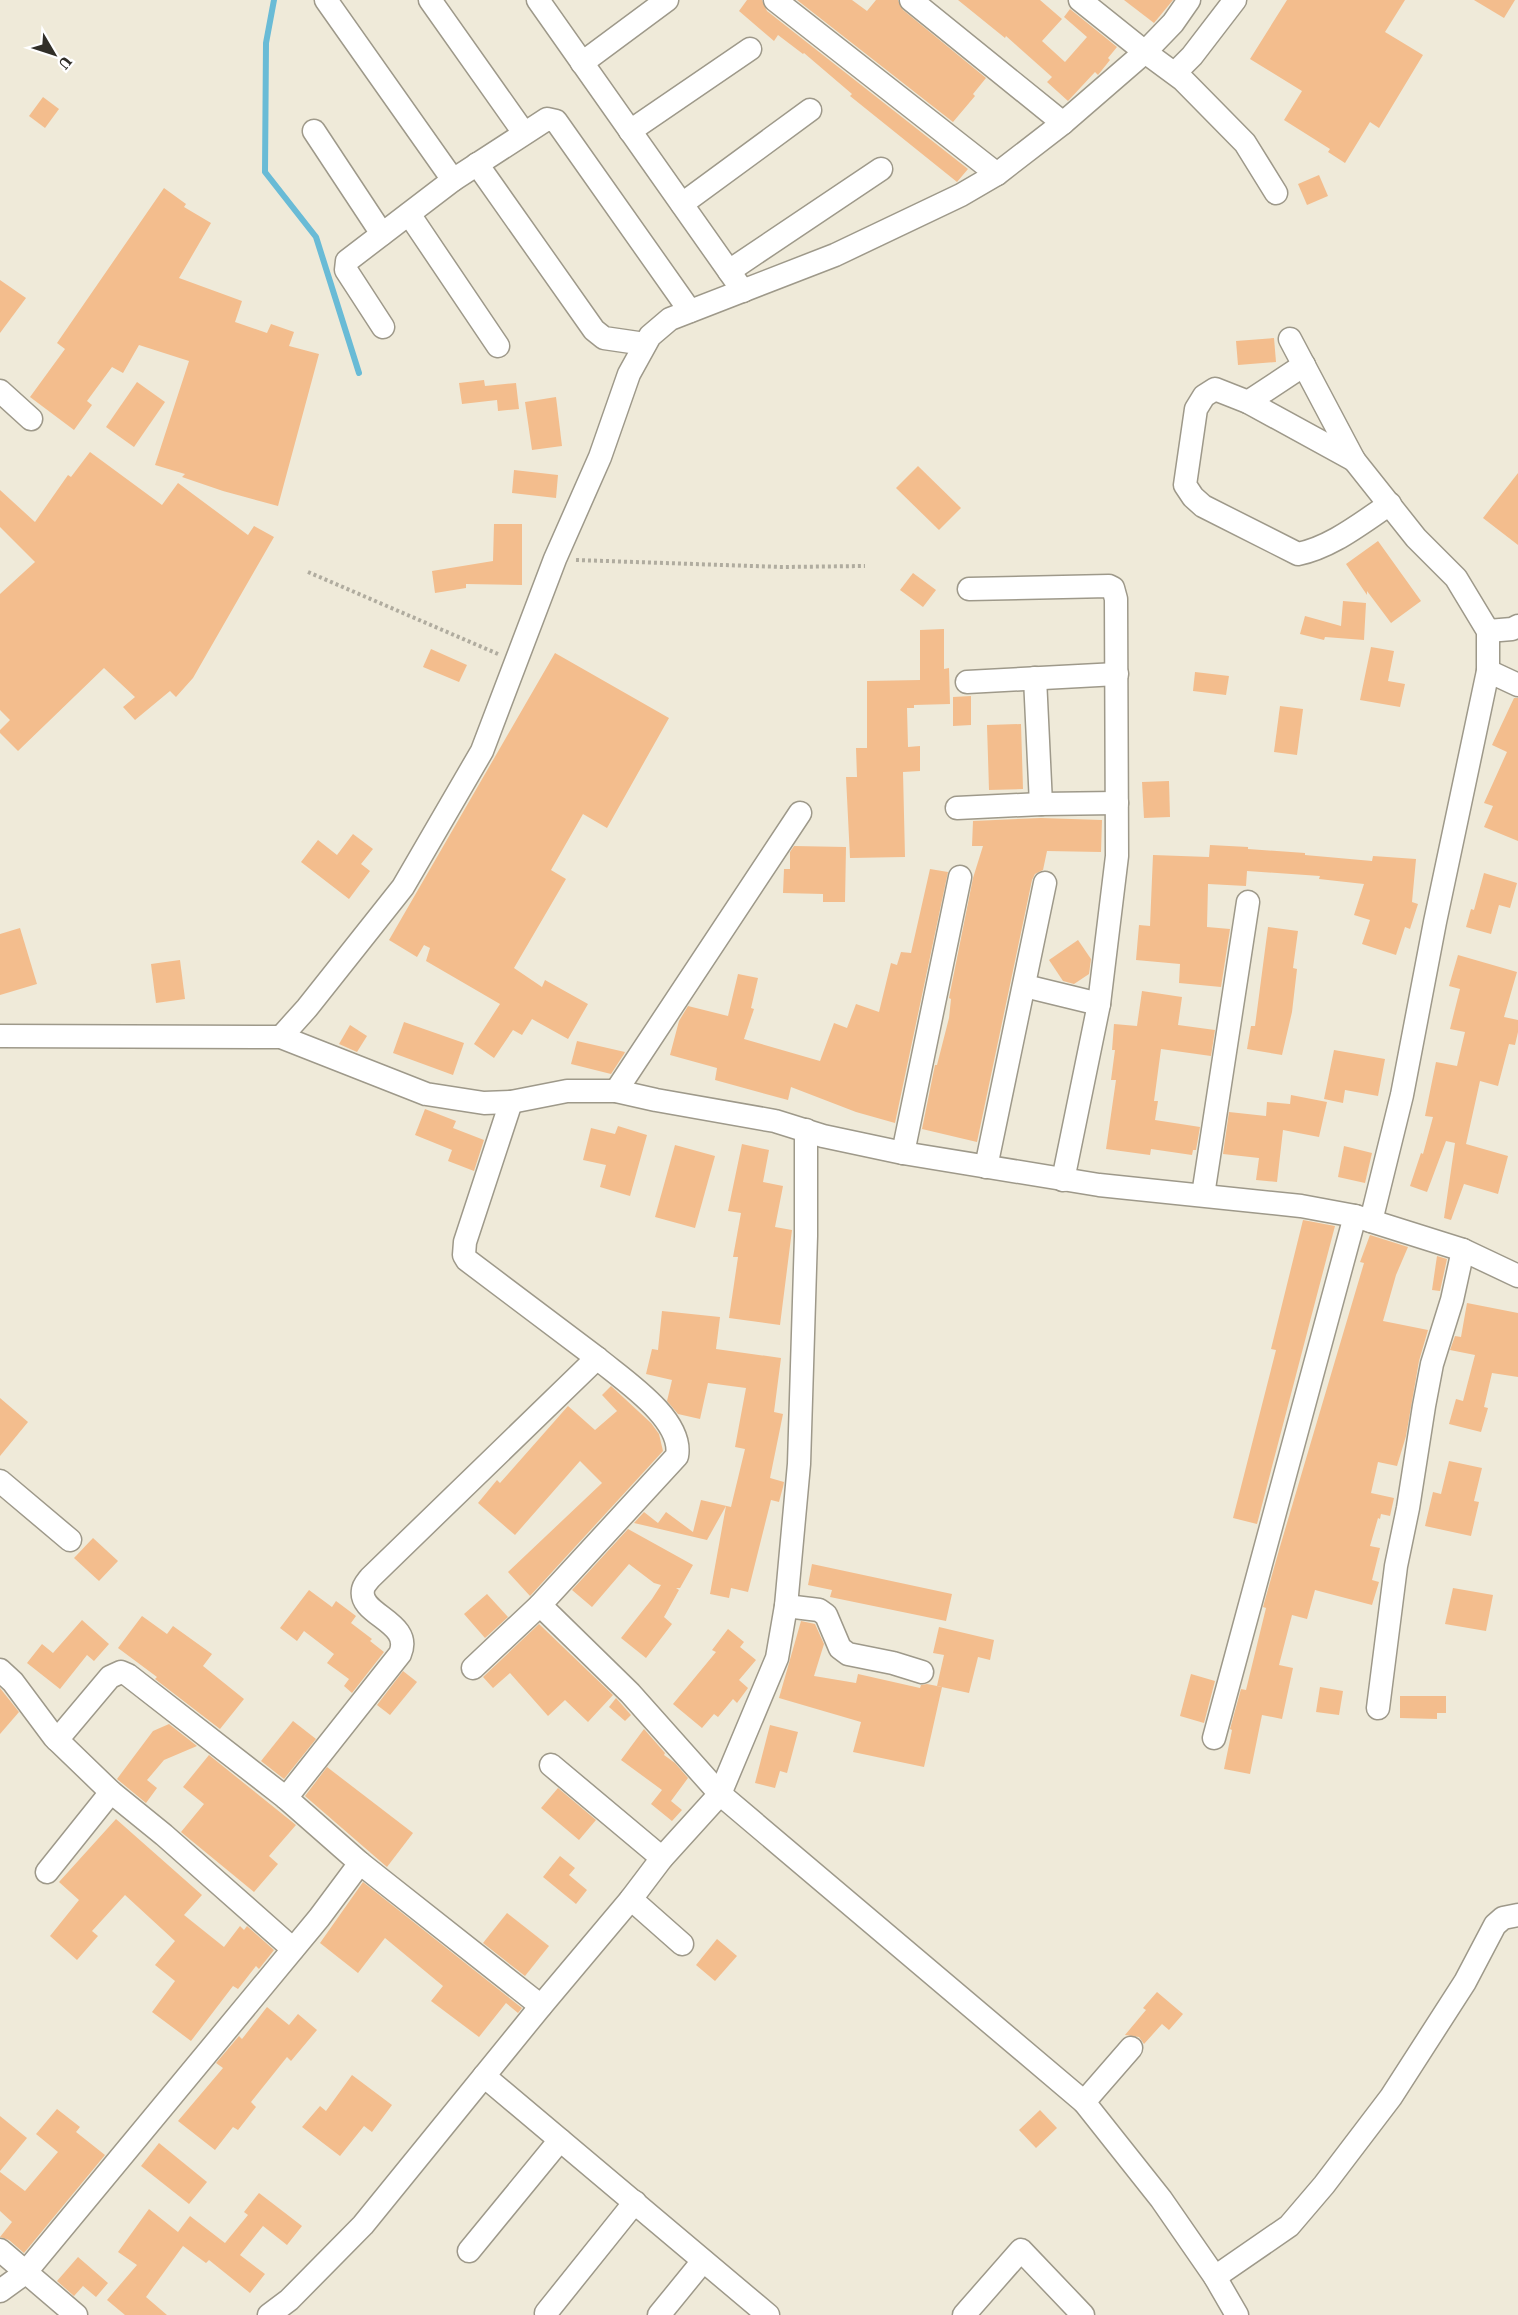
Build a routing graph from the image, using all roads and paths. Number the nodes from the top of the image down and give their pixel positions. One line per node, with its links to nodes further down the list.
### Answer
1 (326, 0): 22 (street)
2 (430, 0): 18 (street)
3 (538, 0): 12 (street)
4 (667, 0): 12 (street)
5 (911, 0): 15 (street)
6 (1189, 0): 11 (street)
7 (1235, 0): 13 (street)
8 (780, 2): 21 (street)
9 (1090, 4): 11 (street)
10 (750, 49): 17 (street)
11 (1145, 52): 13 (street); 15 (street)
12 (582, 63): 17 (street)
13 (1175, 73): 23 (street)
14 (810, 110): 24 (street)
15 (1063, 123): 21 (street)
16 (314, 131): 26 (street)
17 (630, 131): 24 (street)
18 (524, 133): 19 (street); 29 (street)
19 (477, 164): 22 (street); 32 (street)
20 (881, 169): 27 (street)
21 (997, 174): 28 (street)
22 (453, 180): 25 (street)
23 (1276, 193)
24 (682, 204): 27 (street)
25 (409, 214): 26 (street); 33 (street)
26 (382, 234): 30 (street)
27 (729, 271): 28 (street)
28 (743, 291): 29 (street)
29 (690, 311): 32 (street)
30 (383, 327)
31 (1290, 339): 34 (street)
32 (645, 344): 40 (street)
33 (498, 346)
34 (1304, 365): 36 (street); 38 (street)
35 (0, 391): 37 (street)
36 (1248, 402): 38 (street); 39 (street)
37 (31, 419)
38 (1354, 460): 39 (street)
39 (1390, 504): 45 (street)
40 (555, 559): 41 (path); 46 (street)
41 (865, 566)
42 (308, 572): 46 (path)
43 (969, 589): 48 (street)
44 (1518, 626): 45 (street)
45 (1488, 631): 47 (street)
46 (516, 661): 62 (street)
47 (1488, 672): 51 (street); 70 (street)
48 (1117, 674): 49 (street); 52 (street)
49 (1035, 678): 50 (street); 53 (street)
50 (967, 682)
51 (1518, 685)
52 (1117, 803): 53 (street); 60 (street)
53 (1041, 804): 54 (street)
54 (957, 808)
55 (800, 813): 63 (street)
56 (960, 877): 66 (street)
57 (1045, 883): 59 (street)
58 (1248, 902): 69 (street)
59 (1025, 986): 60 (street); 67 (street)
60 (1099, 1004): 68 (street)
61 (0, 1036): 62 (street)
62 (281, 1037): 64 (street)
63 (616, 1091): 64 (street); 65 (street)
64 (511, 1102): 73 (street)
65 (806, 1130): 66 (street); 77 (street)
66 (903, 1153): 67 (street)
67 (986, 1167): 68 (street)
68 (1063, 1180): 69 (street)
69 (1203, 1195): 70 (street)
70 (1363, 1219): 71 (street); 82 (street)
71 (1463, 1250): 72 (street); 81 (street)
72 (1518, 1276)
73 (597, 1358): 76 (street); 87 (street)
74 (0, 1481): 75 (street)
75 (69, 1540)
76 (540, 1605): 78 (street); 86 (street)
77 (786, 1606): 80 (street); 86 (street)
78 (473, 1668)
79 (0, 1670): 83 (street)
80 (922, 1672)
81 (1378, 1708)
82 (1214, 1738)
83 (57, 1740): 85 (street); 87 (street)
84 (551, 1765): 88 (street)
85 (111, 1792): 90 (street); 94 (street)
86 (720, 1794): 88 (street); 98 (street)
87 (286, 1798): 89 (street)
88 (662, 1858): 91 (street)
89 (360, 1863): 94 (street); 95 (street)
90 (47, 1872)
91 (632, 1899): 93 (street); 95 (street)
92 (1518, 1915): 105 (street)
93 (682, 1944)
94 (293, 1949): 104 (street)
95 (541, 2006): 97 (street)
96 (1131, 2048): 98 (street)
97 (484, 2076): 99 (street); 110 (street)
98 (1084, 2102): 105 (street)
99 (560, 2140): 100 (street); 102 (street)
100 (635, 2202): 103 (street); 107 (street)
101 (0, 2250): 104 (street)
102 (469, 2251)
103 (704, 2260): 111 (street); 112 (street)
104 (25, 2273): 106 (street); 109 (street)
105 (1215, 2277): 114 (street)
106 (0, 2291)
107 (546, 2313)
108 (1080, 2314): 113 (street)
109 (76, 2315)
110 (269, 2315)
111 (659, 2315)
112 (768, 2315)
113 (964, 2315)
114 (1237, 2315)

